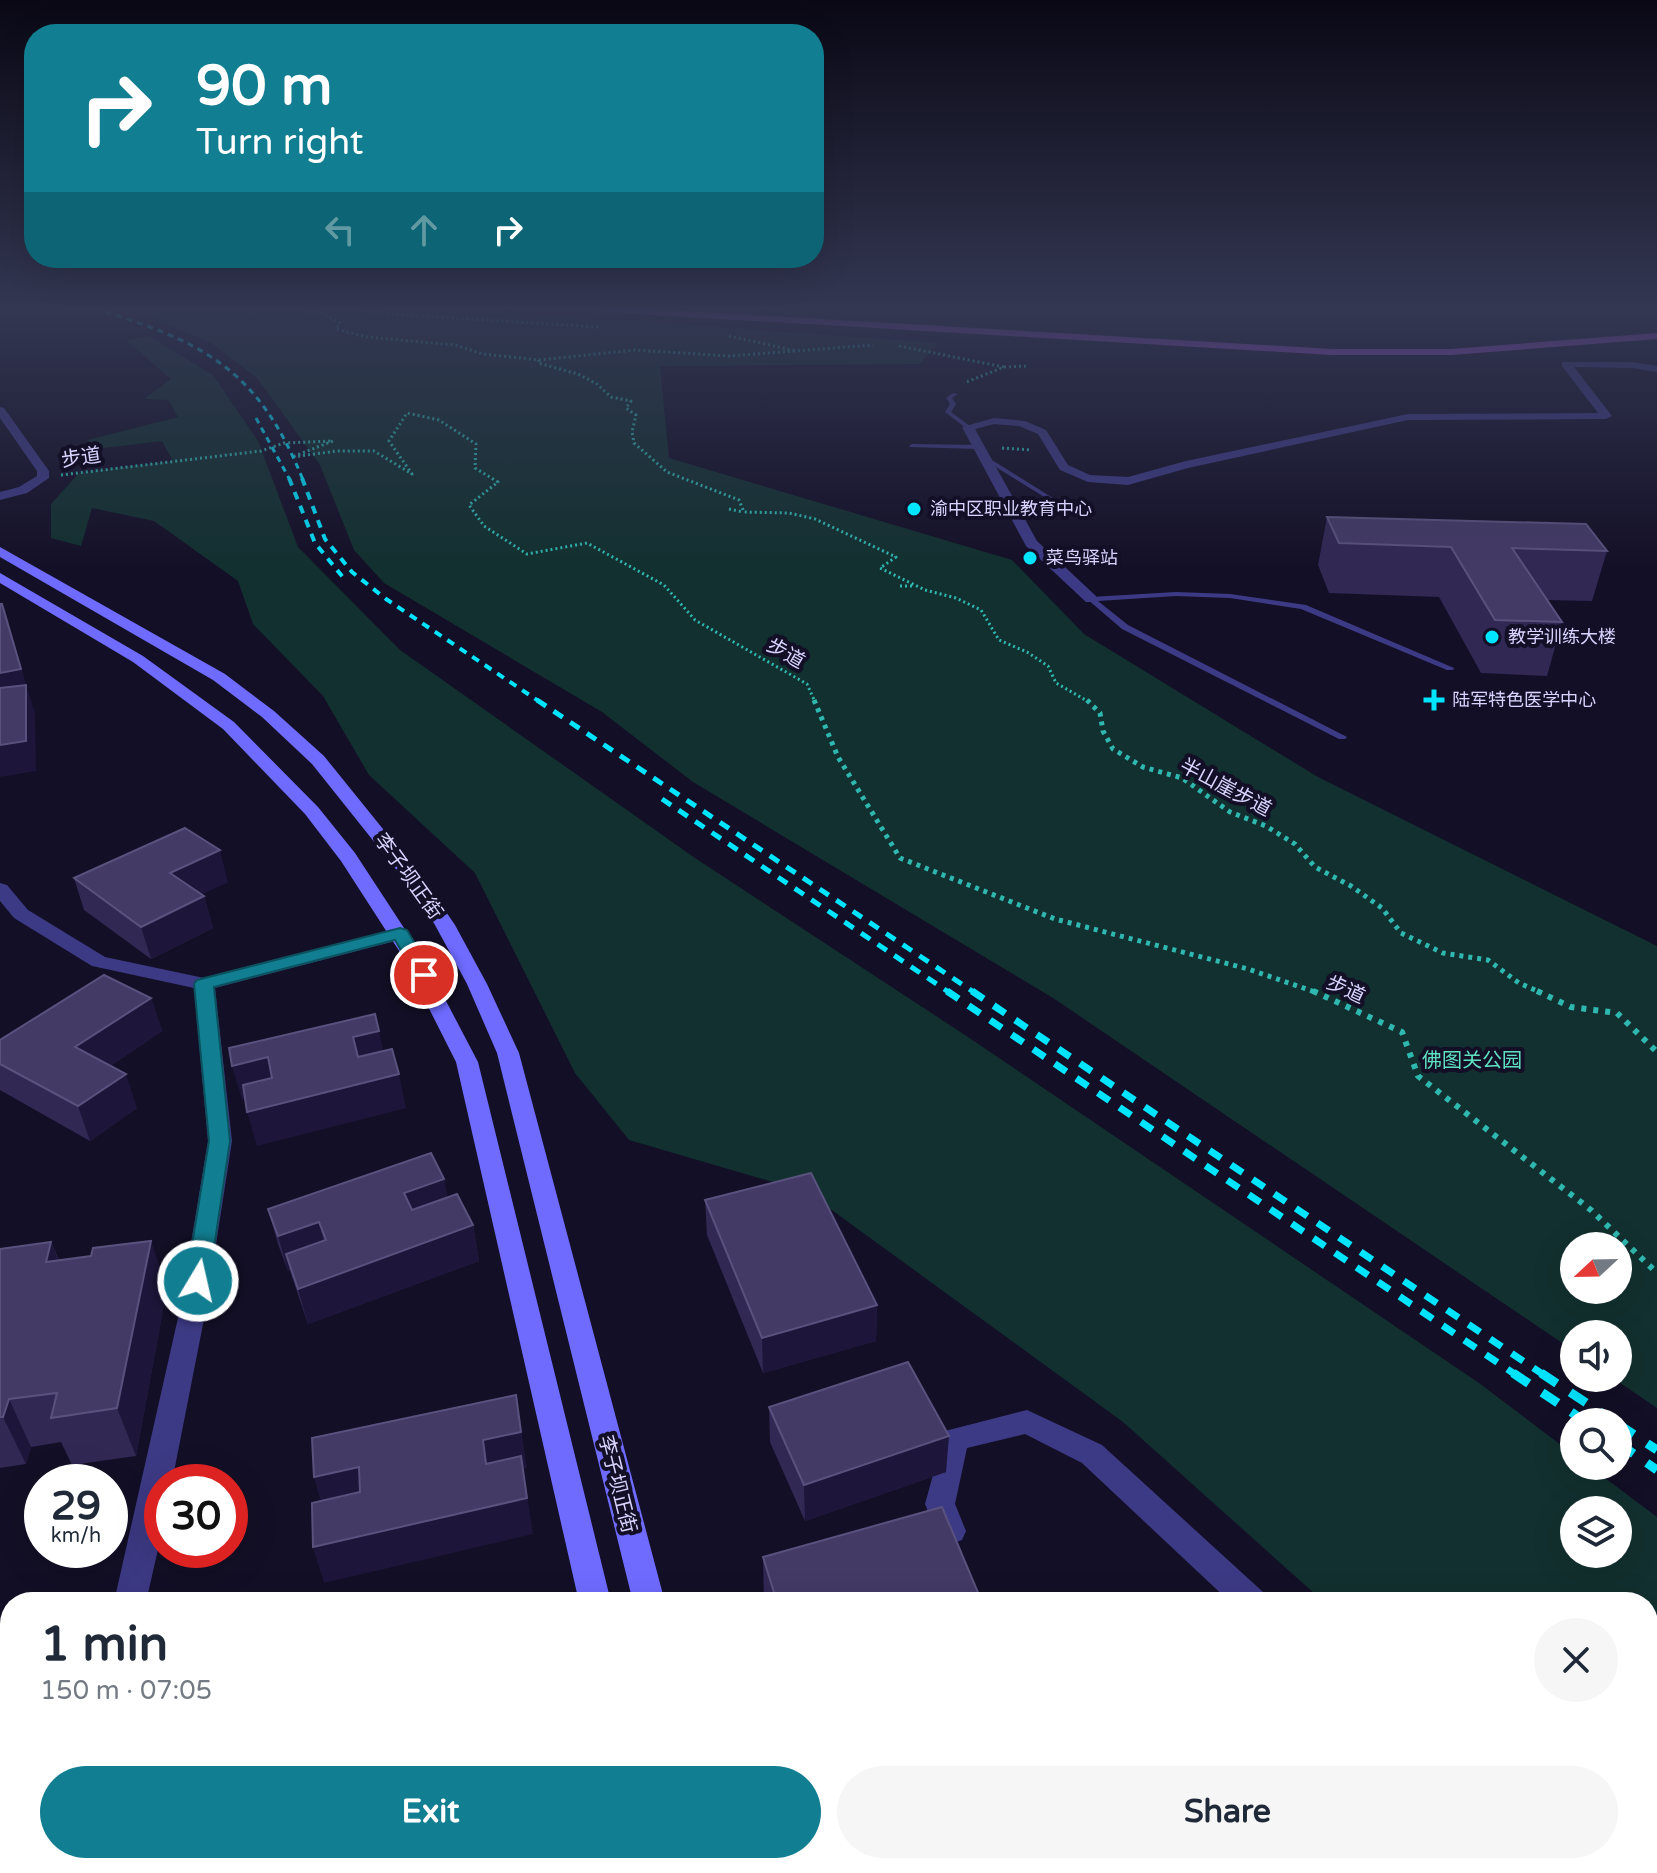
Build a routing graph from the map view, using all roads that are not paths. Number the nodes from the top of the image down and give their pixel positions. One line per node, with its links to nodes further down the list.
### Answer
1 (951, 396): 4 (lane)
2 (1591, 396): 4 (street)
3 (0, 410): 7 (street)
4 (968, 427): 6 (street)
5 (912, 446): 6 (lane)
6 (982, 452): 8 (lane); 11 (street)
7 (0, 496)
8 (1061, 505)
9 (0, 551): 20 (main road, 李子坝正街)
10 (0, 577): 15 (main road, 李子坝正街)
11 (1091, 599): 12 (lane); 13 (lane)
12 (1450, 668)
13 (1342, 737)
14 (0, 889): 16 (street)
15 (400, 934): 16 (street); 19 (main road, 李子坝正街)
16 (204, 984): 18 (street)
17 (963, 1560): 21 (street)
18 (133, 1592)
19 (593, 1592)
20 (646, 1592)
21 (1241, 1592)

